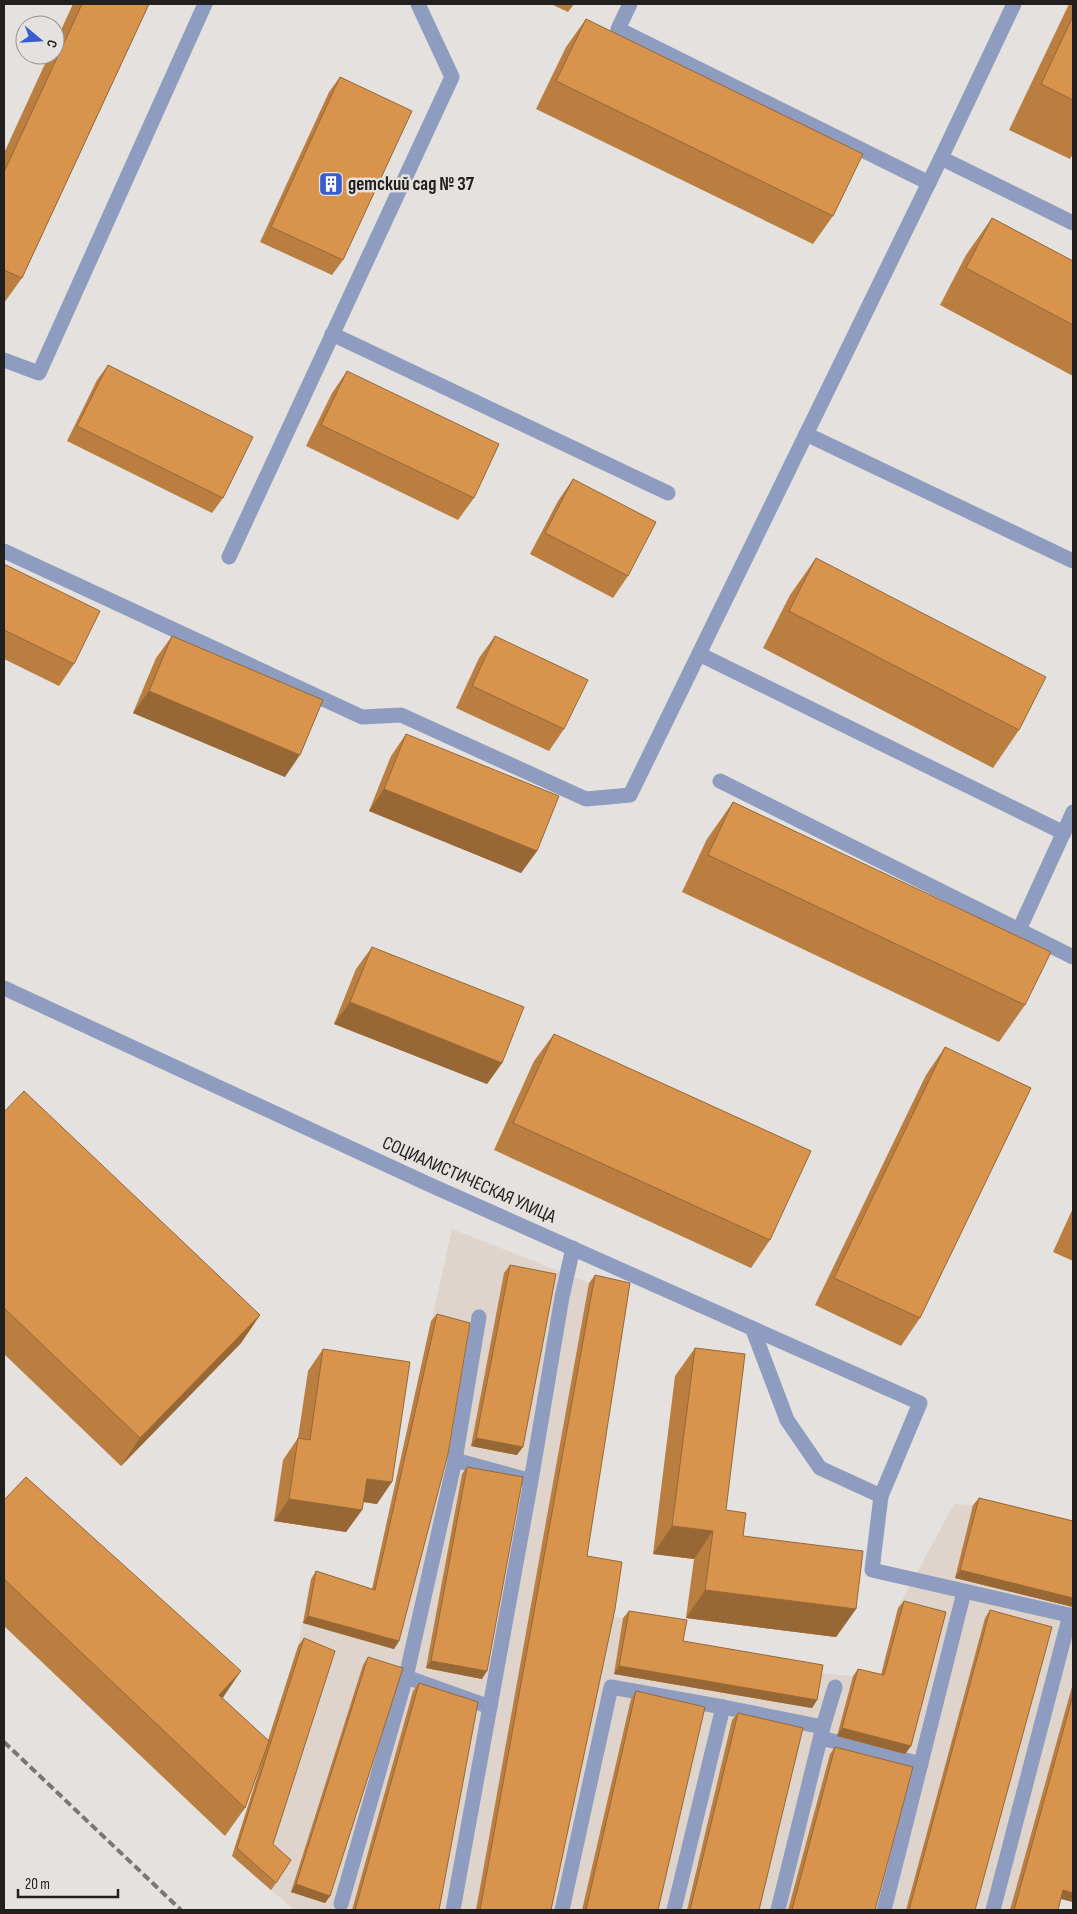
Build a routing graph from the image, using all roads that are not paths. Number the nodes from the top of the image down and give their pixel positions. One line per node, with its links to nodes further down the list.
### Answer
1 (205, 4): 9 (street)
2 (418, 4): 8 (street)
3 (630, 4): 6 (street)
4 (1014, 4): 5 (street)
5 (941, 158): 6 (street); 7 (street)
6 (928, 183): 10 (street)
7 (1073, 223)
8 (332, 334): 11 (street); 13 (street)
9 (4, 360)
10 (806, 434): 14 (street); 15 (street)
11 (668, 493)
12 (4, 551): 15 (street)
13 (229, 557)
14 (1073, 561)
15 (699, 654): 18 (street)
16 (720, 781): 19 (street)
17 (1073, 812): 18 (street)
18 (1064, 833): 19 (street)
19 (1019, 930): 20 (street)
20 (1073, 957)
21 (4, 988): 22 (street, СОЦИАЛИСТИЧЕСКАЯ УЛИЦА)
22 (574, 1248): 24 (street, СОЦИАЛИСТИЧЕСКАЯ УЛИЦА); 26 (street)
23 (479, 1317): 25 (street)
24 (753, 1330): 27 (street); 27 (street, СОЦИАЛИСТИЧЕСКАЯ УЛИЦА)
25 (455, 1460): 26 (street); 30 (street)
26 (531, 1481): 32 (street)
27 (881, 1496): 28 (street)
28 (964, 1592): 29 (street); 35 (street)
29 (1072, 1615): 42 (street)
30 (406, 1677): 32 (street); 36 (street)
31 (835, 1687): 34 (street)
32 (490, 1707): 37 (street)
33 (722, 1707): 34 (street); 38 (street); 39 (street)
34 (822, 1732): 35 (street); 40 (street)
35 (921, 1764): 41 (street)
36 (340, 1904)
37 (453, 1910)
38 (562, 1910)
39 (674, 1910)
40 (778, 1910)
41 (884, 1910)
42 (993, 1910)

